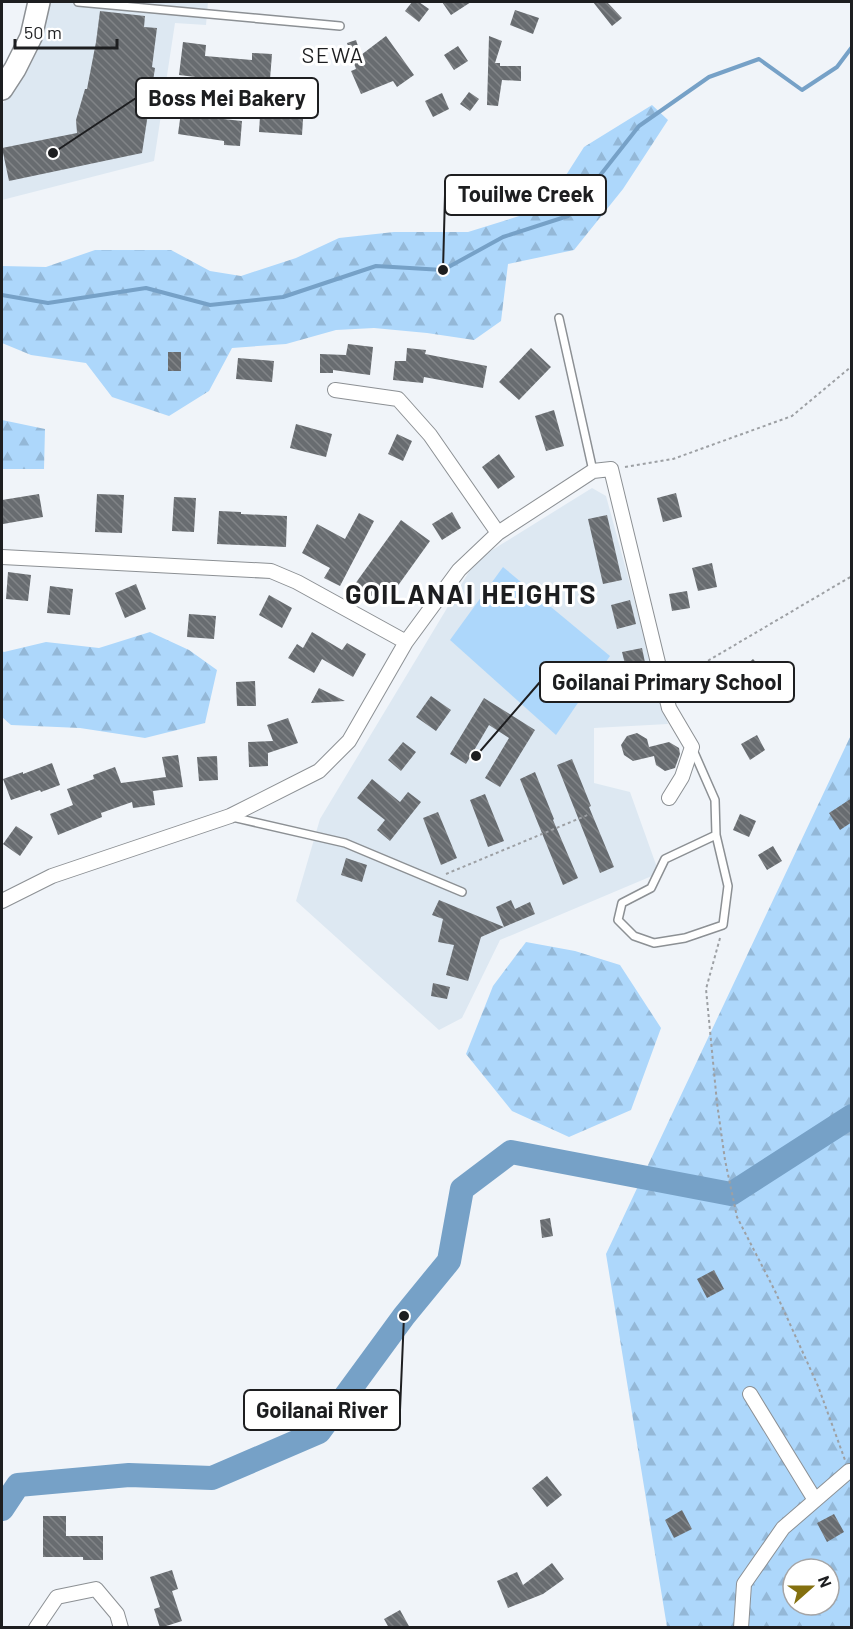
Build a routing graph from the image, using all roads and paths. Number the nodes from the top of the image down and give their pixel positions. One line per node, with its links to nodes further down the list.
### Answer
1 (39, 2): 4 (main road)
2 (78, 2): 3 (lane)
3 (340, 26)
4 (2, 89)
5 (559, 318): 9 (lane)
6 (852, 366): 8 (path)
7 (335, 390): 10 (street)
8 (611, 469): 9 (street); 14 (street)
9 (593, 471): 10 (street)
10 (498, 534): 13 (street)
11 (2, 557): 13 (street)
12 (852, 576): 14 (path)
13 (405, 642): 18 (street)
14 (664, 686): 15 (street)
15 (692, 747): 16 (street); 19 (lane)
16 (669, 798)
17 (590, 814): 20 (path)
18 (230, 816): 20 (lane); 22 (street)
19 (716, 835): 23 (lane); 23 (lane)
20 (432, 880): 21 (lane)
21 (462, 892)
22 (2, 901)
23 (723, 925): 25 (path)
24 (750, 1394): 26 (street)
25 (849, 1471): 26 (street)
26 (815, 1500): 29 (street)
27 (36, 1628): 28 (street)
28 (121, 1628)
29 (741, 1628)

